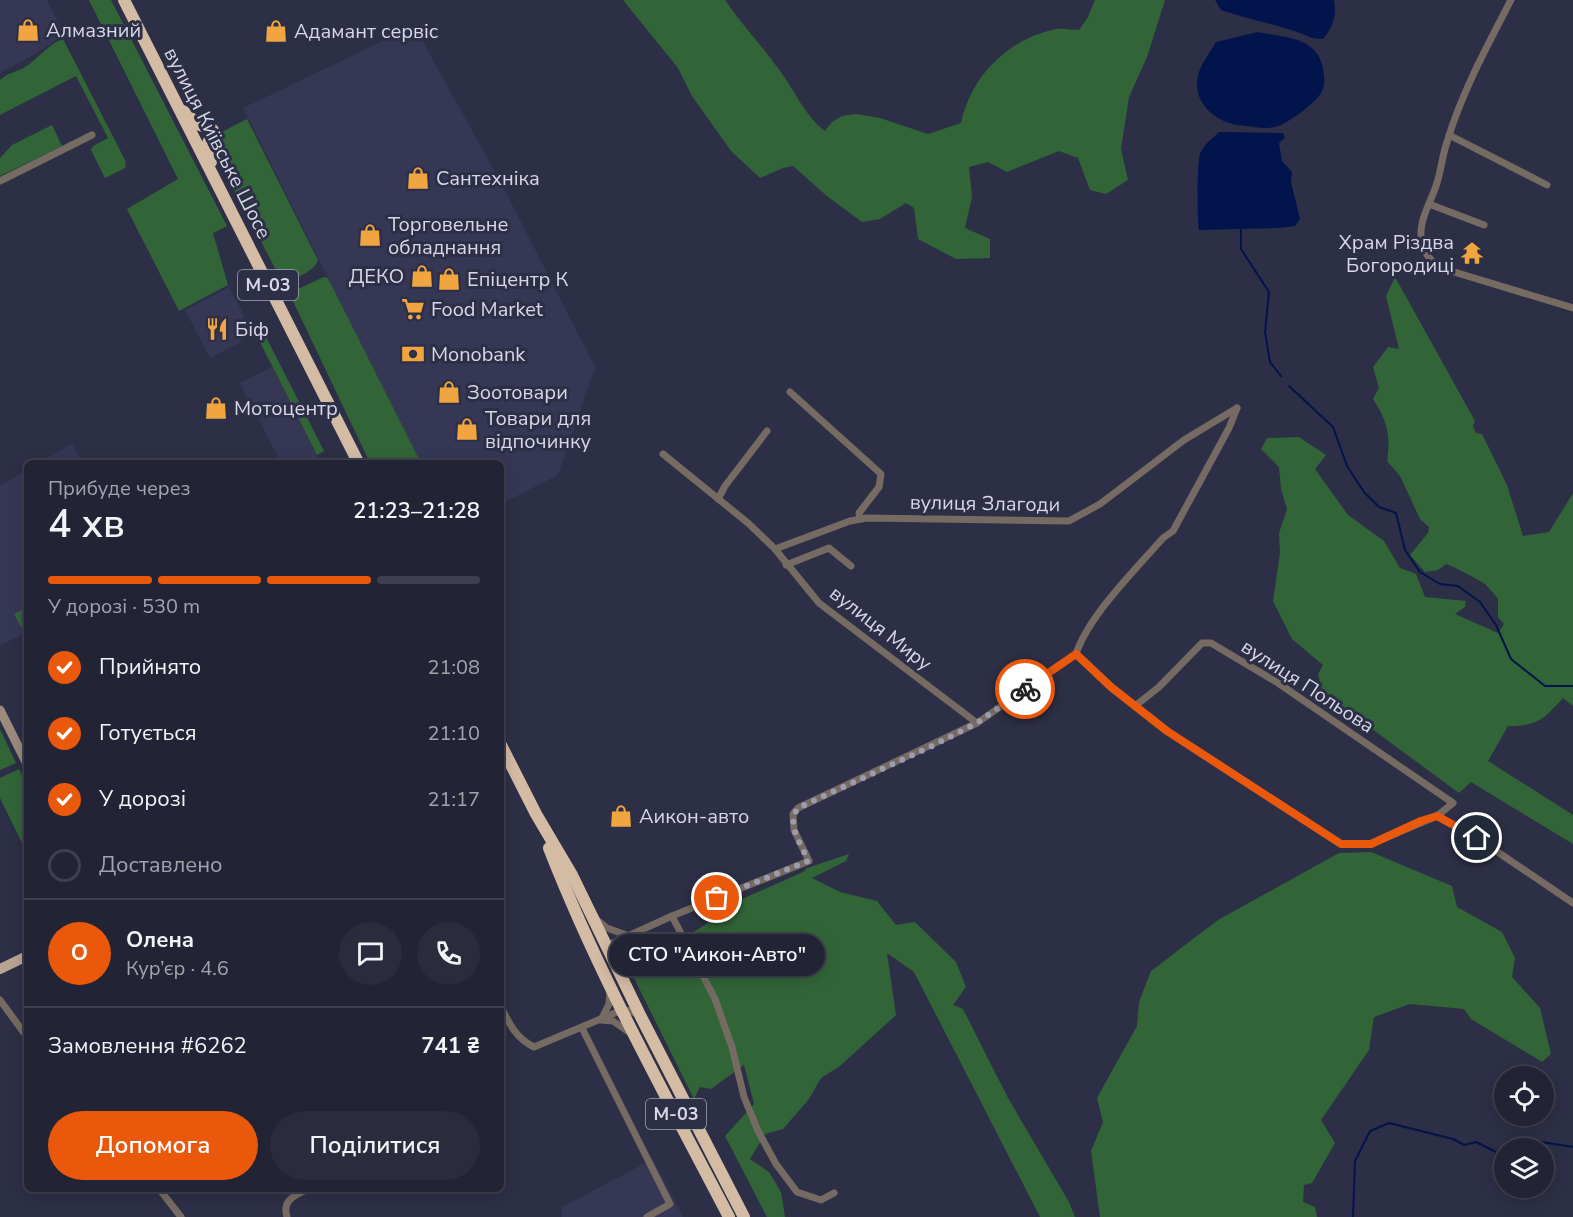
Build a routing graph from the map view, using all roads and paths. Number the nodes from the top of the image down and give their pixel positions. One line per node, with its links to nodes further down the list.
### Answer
1 (124, 0): 3 (highway, вулиця Київське Шосе / М-03)
2 (1511, 0): 5 (street)
3 (178, 106): 8 (highway, вулиця Київське Шосе / М-03); 8 (highway)
4 (92, 135): 6 (street)
5 (1449, 135): 7 (street); 9 (street)
6 (0, 181)
7 (1547, 185)
8 (219, 188): 15 (highway, вулиця Київське Шосе / М-03)
9 (1429, 204): 10 (street); 11 (street)
10 (1484, 225)
11 (1573, 308)
12 (790, 392): 17 (street)
13 (767, 431): 16 (street)
14 (663, 454): 16 (street, вулиця Миру)
15 (357, 460)
16 (718, 499): 18 (street, вулиця Миру)
17 (860, 519): 18 (street, вулиця Злагоди); 21 (street, вулиця Злагоди)
18 (775, 549): 19 (street, вулиця Миру)
19 (786, 565): 20 (street); 24 (street, вулиця Миру)
20 (851, 566)
21 (1076, 654): 22 (street); 24 (street)
22 (1135, 706): 27 (street); 27 (street, вулиця Польова)
23 (0, 710): 26 (main road)
24 (977, 723): 29 (street)
25 (504, 751): 30 (highway, М-03)
26 (24, 758)
27 (1437, 816): 28 (street)
28 (1573, 903)
29 (672, 916): 31 (street); 49 (street)
30 (587, 920): 31 (street); 32 (highway, М-03); 35 (highway, М-03)
31 (629, 936): 32 (street); 36 (street)
32 (606, 946): 35 (street); 36 (highway, М-03)
33 (24, 957): 34 (main road)
34 (0, 969)
35 (603, 969): 37 (highway, М-03)
36 (618, 970): 38 (highway, М-03)
37 (610, 986): 40 (highway, М-03); 43 (street)
38 (628, 991): 40 (street); 42 (highway, М-03)
39 (0, 1000): 45 (street)
40 (622, 1010): 42 (street); 43 (street); 46 (highway, М-03)
41 (504, 1013): 44 (street)
42 (641, 1017): 54 (highway, М-03)
43 (601, 1020): 44 (street); 46 (street)
44 (582, 1028): 52 (street)
45 (24, 1033)
46 (638, 1042): 53 (highway, М-03)
47 (164, 1192): 50 (street)
48 (302, 1192): 51 (street)
49 (834, 1193)
50 (181, 1217)
51 (287, 1217)
52 (647, 1217)
53 (729, 1217)
54 (744, 1217)

